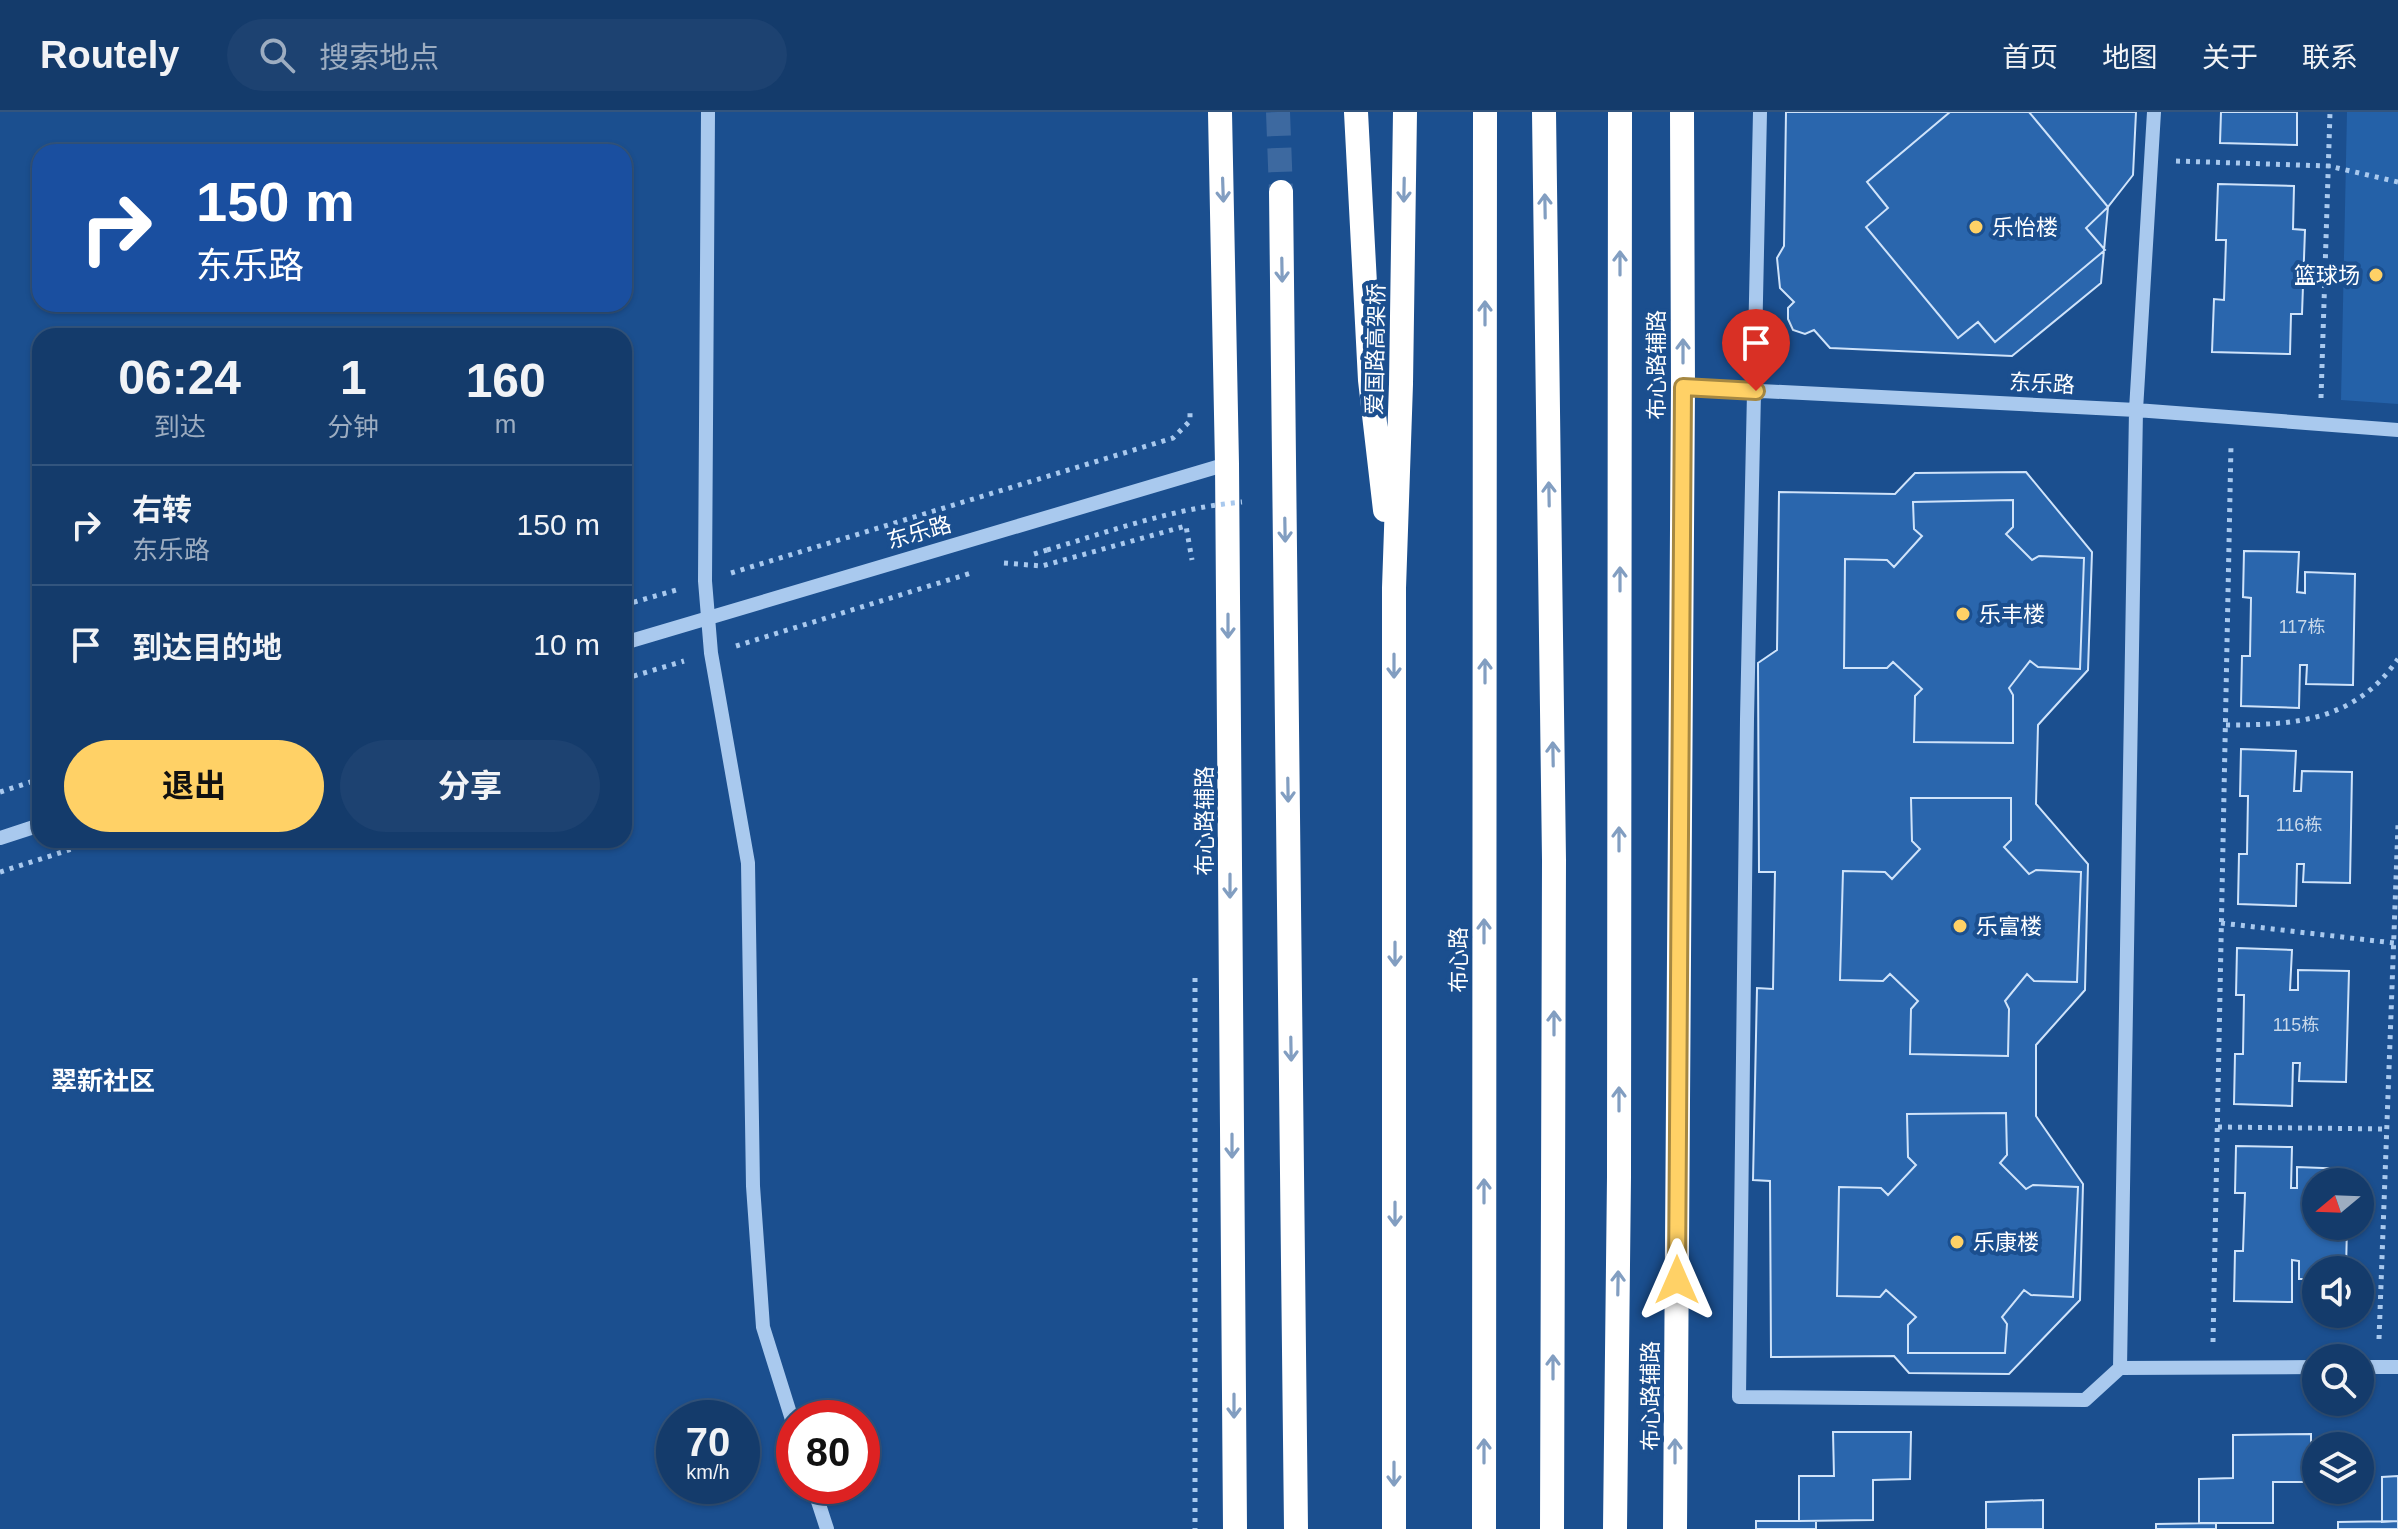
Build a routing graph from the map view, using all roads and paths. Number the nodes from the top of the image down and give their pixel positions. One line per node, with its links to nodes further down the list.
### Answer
1 (708, 112): 29 (street)
2 (1220, 112): 23 (highway, 布心路辅路, one-way to 23)
3 (1356, 112): 30 (highway)
4 (1405, 112): 30 (highway, 爱国路高架桥, one-way to 30)
5 (1485, 112): 64 (highway, 布心路, one-way to 5)
6 (1544, 112): 65 (highway, one-way to 6)
7 (1620, 112): 66 (highway, one-way to 7)
8 (1682, 112): 16 (highway, 布心路辅路, one-way to 8)
9 (1760, 112): 17 (street)
10 (2154, 112): 12 (street)
11 (2330, 112): 13 (path)
12 (2151, 160): 13 (path); 19 (street)
13 (2329, 166): 14 (path); 21 (path)
14 (2398, 182)
15 (1281, 192): 62 (highway, one-way to 62)
16 (1683, 387): 17 (street, 东乐路); 67 (highway, 布心路辅路, one-way to 16)
17 (1756, 391): 19 (street, 东乐路); 56 (street)
18 (1191, 405): 29 (path)
19 (2136, 410): 20 (street, 东乐路); 56 (street)
20 (2232, 416): 21 (street, 东乐路); 37 (path)
21 (2320, 423): 22 (street, 东乐路)
22 (2398, 430)
23 (1227, 464): 32 (street, 东乐路); 61 (highway, 布心路辅路, one-way to 61)
24 (1242, 502): 25 (path, bridge)
25 (1047, 550)
26 (989, 567): 28 (path)
27 (974, 572): 34 (path)
28 (1195, 572)
29 (705, 581): 31 (path); 32 (street)
30 (1394, 588): 63 (highway, one-way to 63)
31 (632, 603)
32 (709, 617): 33 (street, 东乐路); 34 (street)
33 (632, 641)
34 (711, 653): 36 (path); 57 (street)
35 (2398, 659): 37 (path)
36 (632, 677)
37 (2226, 725): 45 (path)
38 (32, 782): 39 (path)
39 (0, 792)
40 (2398, 825): 46 (path)
41 (32, 828): 42 (street)
42 (0, 838)
43 (75, 848): 44 (path)
44 (0, 872)
45 (2221, 923): 46 (path); 49 (path)
46 (2394, 943): 48 (path)
47 (1195, 971): 60 (path)
48 (2396, 992): 50 (path)
49 (2218, 1127): 50 (path); 51 (path)
50 (2387, 1129): 54 (path)
51 (2213, 1367): 52 (street); 56 (street)
52 (2302, 1367)
53 (2374, 1367): 54 (street)
54 (2378, 1367): 55 (street)
55 (2398, 1367)
56 (2120, 1368)
57 (786, 1400)
58 (819, 1504): 59 (street)
59 (827, 1529)
60 (1195, 1529)
61 (1235, 1529)
62 (1296, 1529)
63 (1394, 1529)
64 (1484, 1529)
65 (1552, 1529)
66 (1615, 1529)
67 (1675, 1529)

